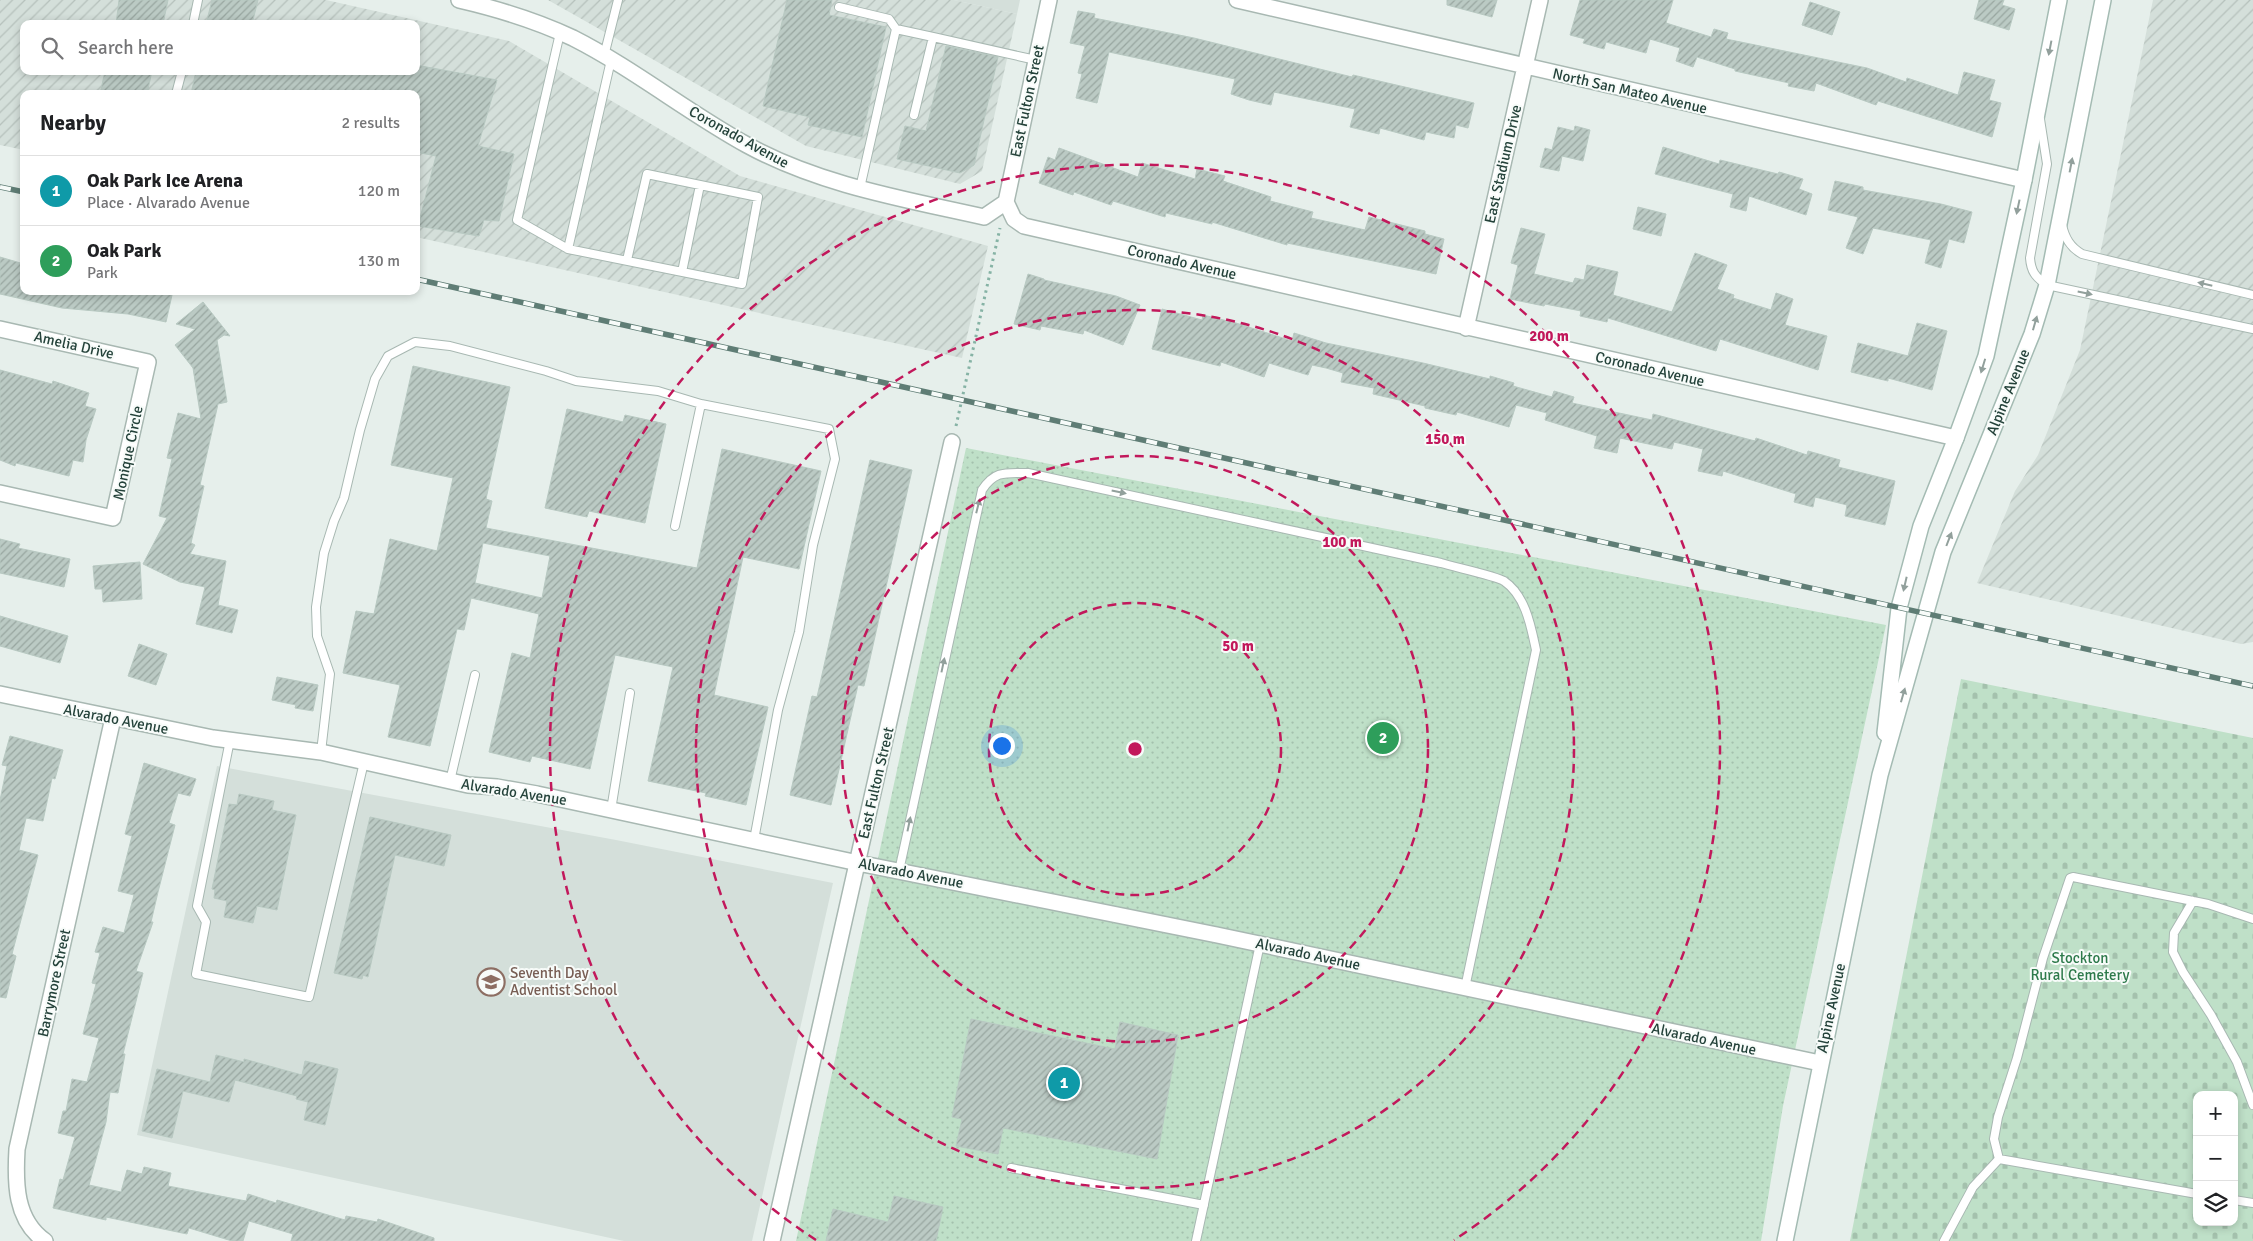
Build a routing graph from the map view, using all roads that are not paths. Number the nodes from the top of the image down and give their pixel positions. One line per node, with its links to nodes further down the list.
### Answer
1 (198, 0): 11 (lane)
2 (459, 0): 9 (street, Coronado Avenue)
3 (618, 0): 15 (lane)
4 (1050, 0): 16 (street, East Fulton Street)
5 (1237, 0): 17 (street, North San Mateo Avenue)
6 (1540, 0): 17 (street, East Stadium Drive)
7 (2060, 0): 20 (street, Alpine Avenue, one-way to 20)
8 (2103, 0): 26 (street, Alpine Avenue, one-way to 8)
9 (482, 3): 13 (street, Coronado Avenue)
10 (839, 7): 12 (lane)
11 (194, 20)
12 (896, 29): 14 (lane); 24 (lane)
13 (560, 33): 15 (street, Coronado Avenue); 27 (lane)
14 (933, 37): 16 (lane); 21 (lane)
15 (608, 58): 24 (street, Coronado Avenue); 27 (lane)
16 (1036, 60): 25 (street, East Fulton Street)
17 (1525, 67): 22 (street, North San Mateo Avenue); 32 (street, East Stadium Drive)
18 (181, 75): 19 (lane)
19 (177, 90)
20 (2038, 110): 22 (street, Alpine Avenue); 30 (lane)
21 (914, 115)
22 (2024, 180): 37 (street, Alpine Avenue, one-way to 37)
23 (700, 185): 28 (lane); 29 (lane); 29 (lane)
24 (860, 188): 25 (street, Coronado Avenue)
25 (1006, 202): 32 (street, Coronado Avenue)
26 (2062, 214): 30 (street, Alpine Avenue); 31 (lane, one-way to 26)
27 (568, 248): 28 (lane)
28 (627, 260): 29 (lane)
29 (682, 272)
30 (2046, 285): 34 (lane, one-way to 34); 48 (street, Alpine Avenue, one-way to 30)
31 (2253, 295)
32 (1466, 328): 37 (street, Coronado Avenue)
33 (0, 329): 35 (street, Amelia Drive)
34 (2253, 329)
35 (148, 362): 39 (street, Monique Circle)
36 (701, 404): 40 (lane); 46 (lane); 51 (lane)
37 (1956, 438): 48 (street, Alpine Avenue, one-way to 48)
38 (952, 442): 52 (street, East Fulton Street)
39 (0, 493)
40 (675, 526)
41 (475, 675): 49 (lane)
42 (630, 693): 50 (lane)
43 (0, 694): 44 (street, Alvarado Avenue)
44 (113, 718): 45 (street, Alvarado Avenue); 66 (street, Barrymore Street)
45 (230, 740): 46 (street, Alvarado Avenue); 47 (lane)
46 (321, 752): 47 (street, Alvarado Avenue)
47 (364, 762): 49 (street, Alvarado Avenue)
48 (1880, 775): 58 (street, Alpine Avenue)
49 (450, 781): 50 (street, Alvarado Avenue)
50 (611, 810): 51 (street, Alvarado Avenue)
51 (754, 840): 52 (street, Alvarado Avenue)
52 (858, 863): 53 (street, Alvarado Avenue); 67 (street, East Fulton Street)
53 (899, 871): 56 (street, Alvarado Avenue); 57 (lane, one-way to 57)
54 (2193, 901): 55 (lane); 59 (lane); 60 (lane)
55 (2253, 918)
56 (1260, 944): 57 (street, Alvarado Avenue); 65 (lane)
57 (1465, 988): 58 (street, Alvarado Avenue)
58 (1820, 1063): 69 (street, Alpine Avenue)
59 (2253, 1105)
60 (2000, 1159): 62 (lane); 70 (lane)
61 (1011, 1168): 65 (lane)
62 (2193, 1193)
63 (2238, 1201): 64 (lane)
64 (2253, 1203)
65 (1204, 1205): 68 (lane)
66 (45, 1241)
67 (772, 1241)
68 (1196, 1241)
69 (1785, 1241)
70 (1944, 1241)

